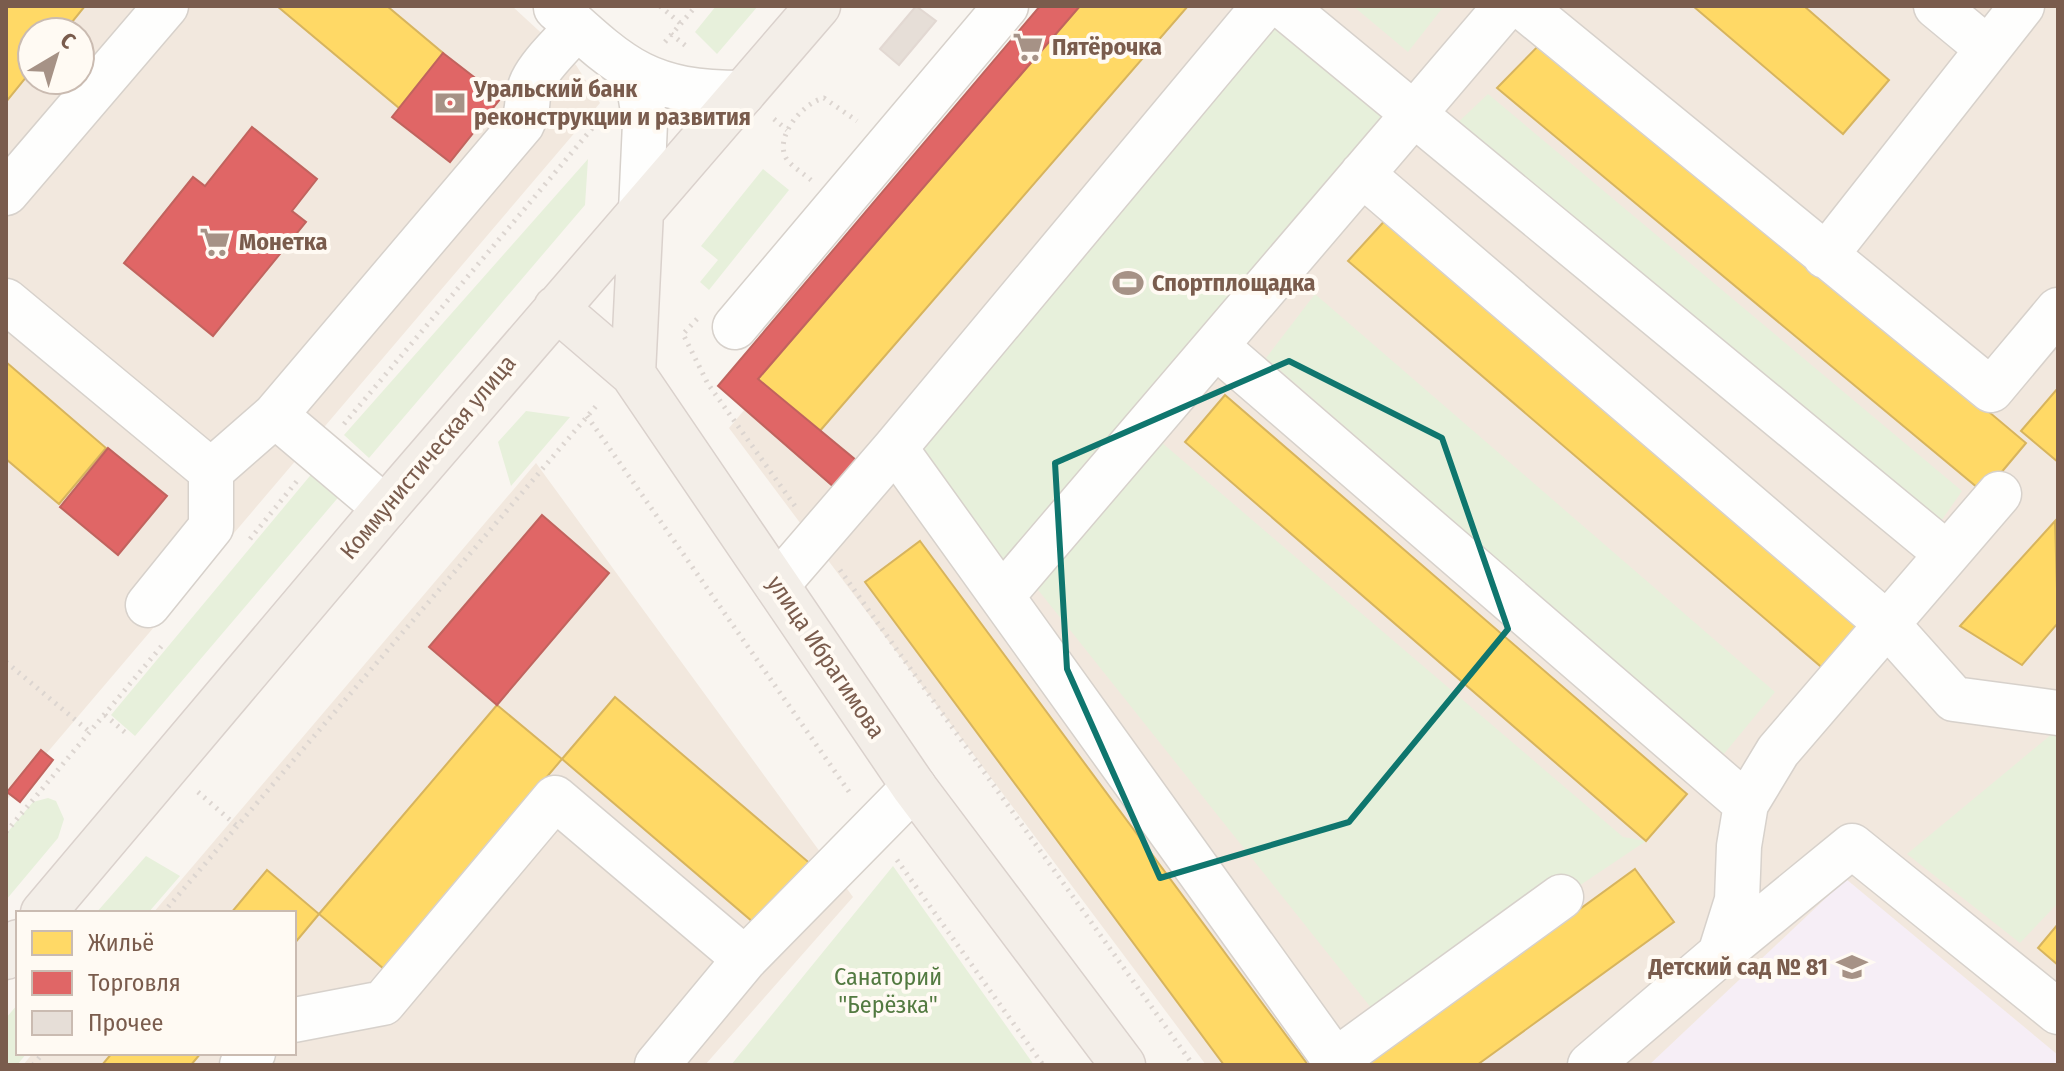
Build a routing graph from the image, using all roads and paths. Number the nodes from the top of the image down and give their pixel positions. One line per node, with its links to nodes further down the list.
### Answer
1 (166, 6): 23 (street)
2 (660, 6): 13 (path)
3 (696, 6): 13 (path)
4 (818, 6): 16 (main road, Коммунистическая улица)
5 (1006, 6): 30 (street)
6 (1264, 6): 36 (street)
7 (1283, 6): 17 (street)
8 (1506, 6): 17 (street)
9 (1522, 6): 26 (street)
10 (1936, 6): 14 (street)
11 (2022, 6): 14 (street)
12 (566, 16): 15 (street); 34 (street)
13 (680, 23): 15 (path)
14 (1988, 49): 26 (street)
15 (647, 63): 16 (street); 25 (street)
16 (758, 106): 18 (path); 25 (main road, Коммунистическая улица)
17 (1413, 114): 21 (street); 41 (street)
18 (787, 130): 19 (path); 22 (path)
19 (851, 135)
20 (822, 170): 22 (path)
21 (1362, 174): 31 (street); 45 (street)
22 (813, 182): 24 (path)
23 (6, 193)
24 (802, 194)
25 (641, 211): 28 (main road, Коммунистическая улица); 32 (main road)
26 (1825, 256): 29 (street)
27 (6, 301): 37 (street)
28 (556, 308): 32 (main road, улица Ибрагимова); 39 (main road, Коммунистическая улица)
29 (2058, 310)
30 (720, 318): 40 (path)
31 (1217, 347): 43 (street); 53 (street)
32 (633, 374): 42 (main road, улица Ибрагимова)
33 (597, 405): 35 (path)
34 (275, 415): 37 (street); 39 (street)
35 (587, 416): 54 (path); 55 (path)
36 (895, 448): 40 (street); 43 (street)
37 (211, 471): 44 (street)
38 (1999, 494): 41 (street)
39 (385, 508): 57 (main road, Коммунистическая улица)
40 (817, 538): 42 (street); 66 (path)
41 (1947, 554): 45 (street)
42 (777, 585): 51 (main road, улица Ибрагимова)
43 (1002, 596): 56 (street)
44 (148, 605)
45 (1887, 624): 47 (street); 53 (street)
46 (6, 662): 49 (path)
47 (2058, 713)
48 (105, 715): 50 (path)
49 (91, 733)
50 (128, 735)
51 (914, 787): 55 (street); 65 (main road, улица Ибрагимова)
52 (198, 792): 54 (path)
53 (1746, 804): 59 (street)
54 (237, 826): 58 (path)
55 (874, 827): 60 (street); 64 (path)
56 (1561, 897)
57 (45, 911)
58 (165, 911)
59 (1720, 954): 61 (street); 67 (street)
60 (745, 959): 62 (street); 63 (street)
61 (2058, 1012)
62 (296, 1020)
63 (657, 1065)
64 (1043, 1065)
65 (1123, 1065)
66 (1193, 1065)
67 (1590, 1065)

